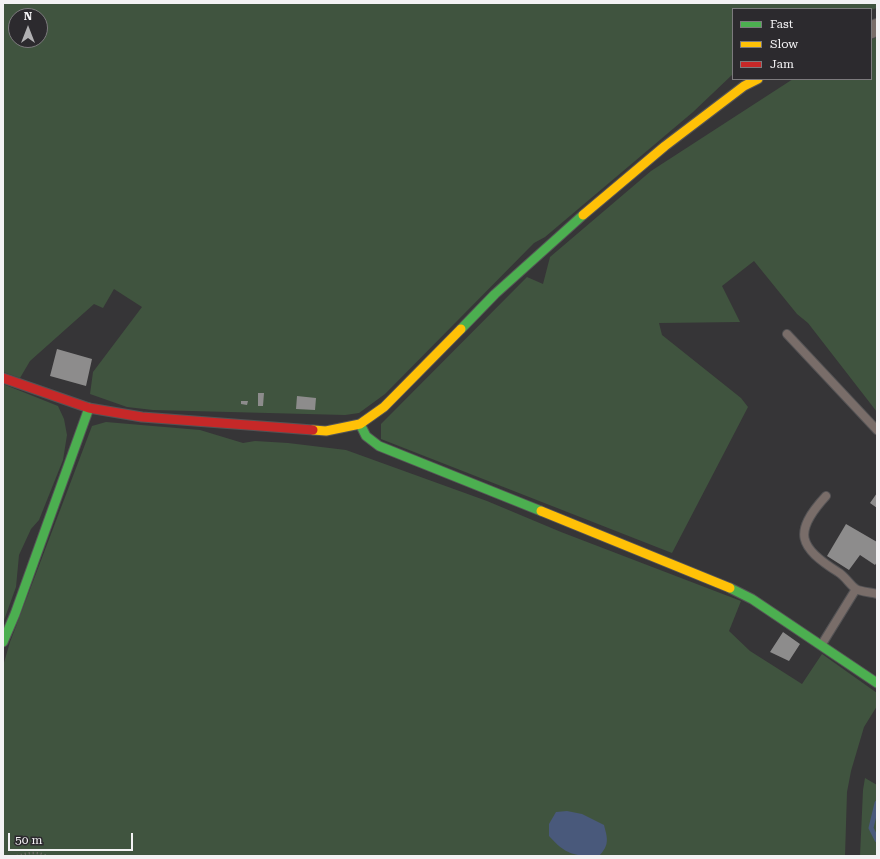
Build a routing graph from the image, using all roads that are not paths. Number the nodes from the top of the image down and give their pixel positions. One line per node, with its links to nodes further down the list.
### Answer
1 (756, 80): 5 (street)
2 (787, 334): 6 (lane)
3 (3, 378): 4 (street)
4 (89, 408): 5 (street); 10 (street)
5 (360, 424): 11 (street)
6 (877, 430)
7 (826, 496): 8 (lane)
8 (856, 589): 9 (lane); 11 (lane)
9 (877, 594)
10 (3, 642)
11 (822, 644): 12 (street)
12 (877, 683)

